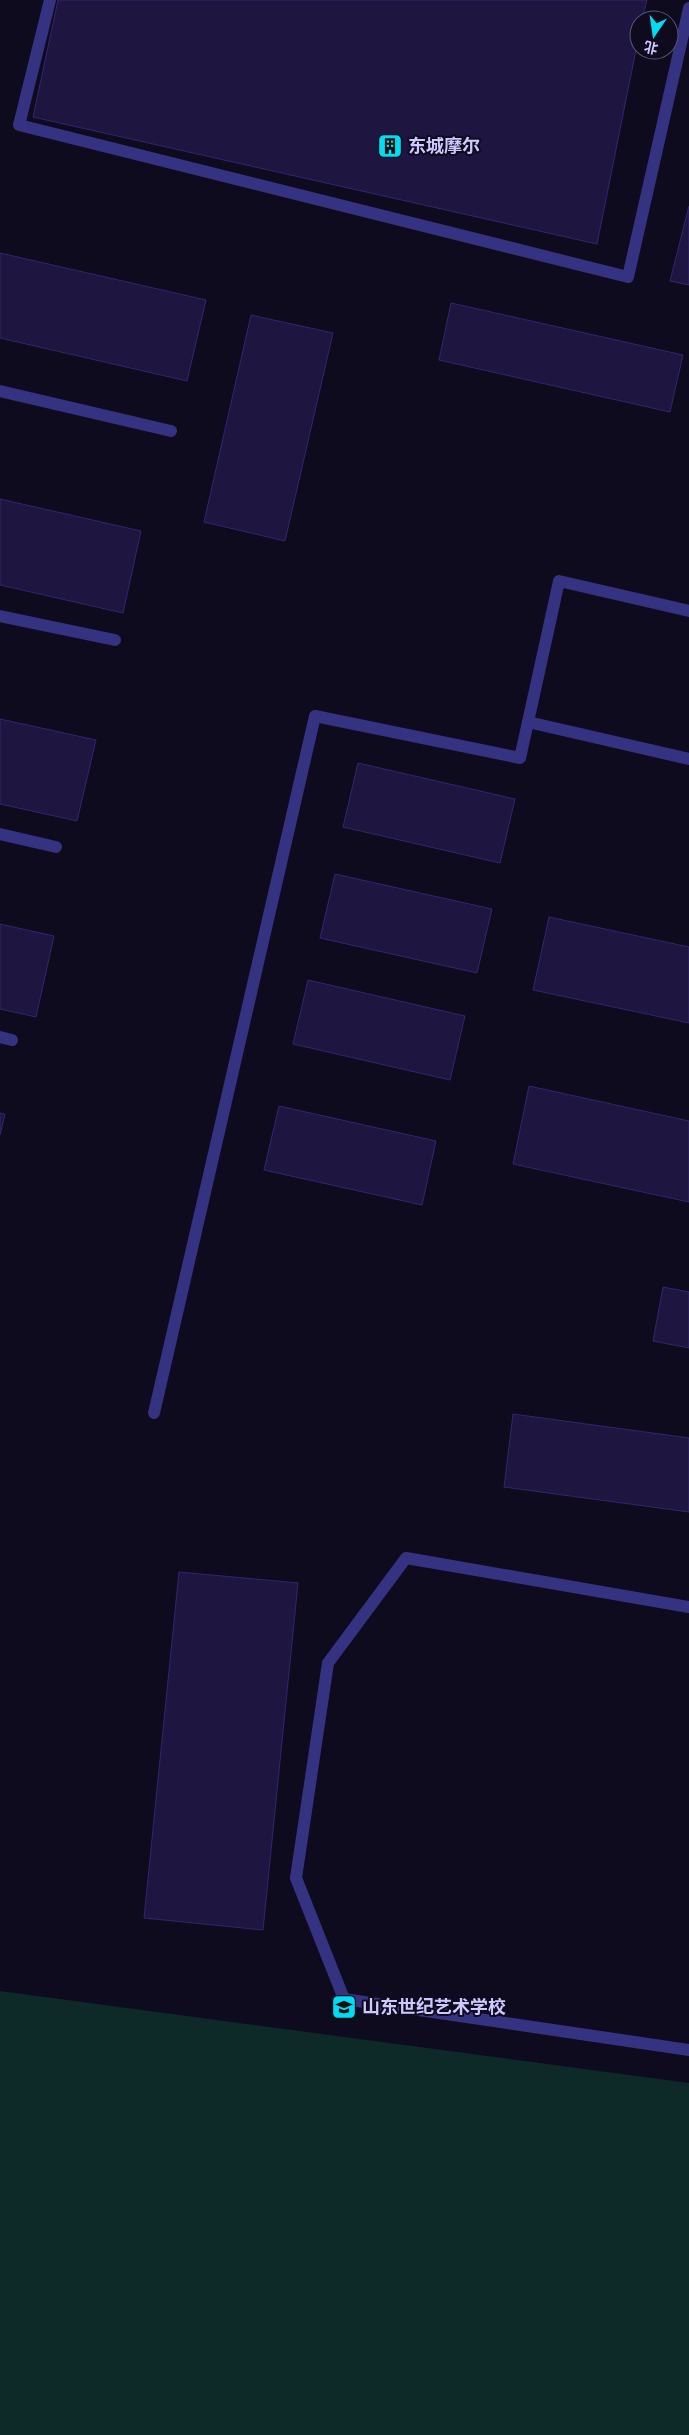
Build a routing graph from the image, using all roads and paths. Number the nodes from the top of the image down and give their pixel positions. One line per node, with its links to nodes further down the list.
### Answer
1 (50, 0): 2 (street)
2 (689, 8)
3 (0, 391): 4 (street)
4 (171, 431)
5 (689, 611): 8 (street)
6 (0, 616): 7 (street)
7 (115, 640)
8 (528, 722): 9 (street); 12 (street)
9 (689, 760)
10 (0, 834): 11 (street)
11 (56, 847)
12 (154, 1413)
13 (689, 1606): 14 (street)
14 (689, 2050)

